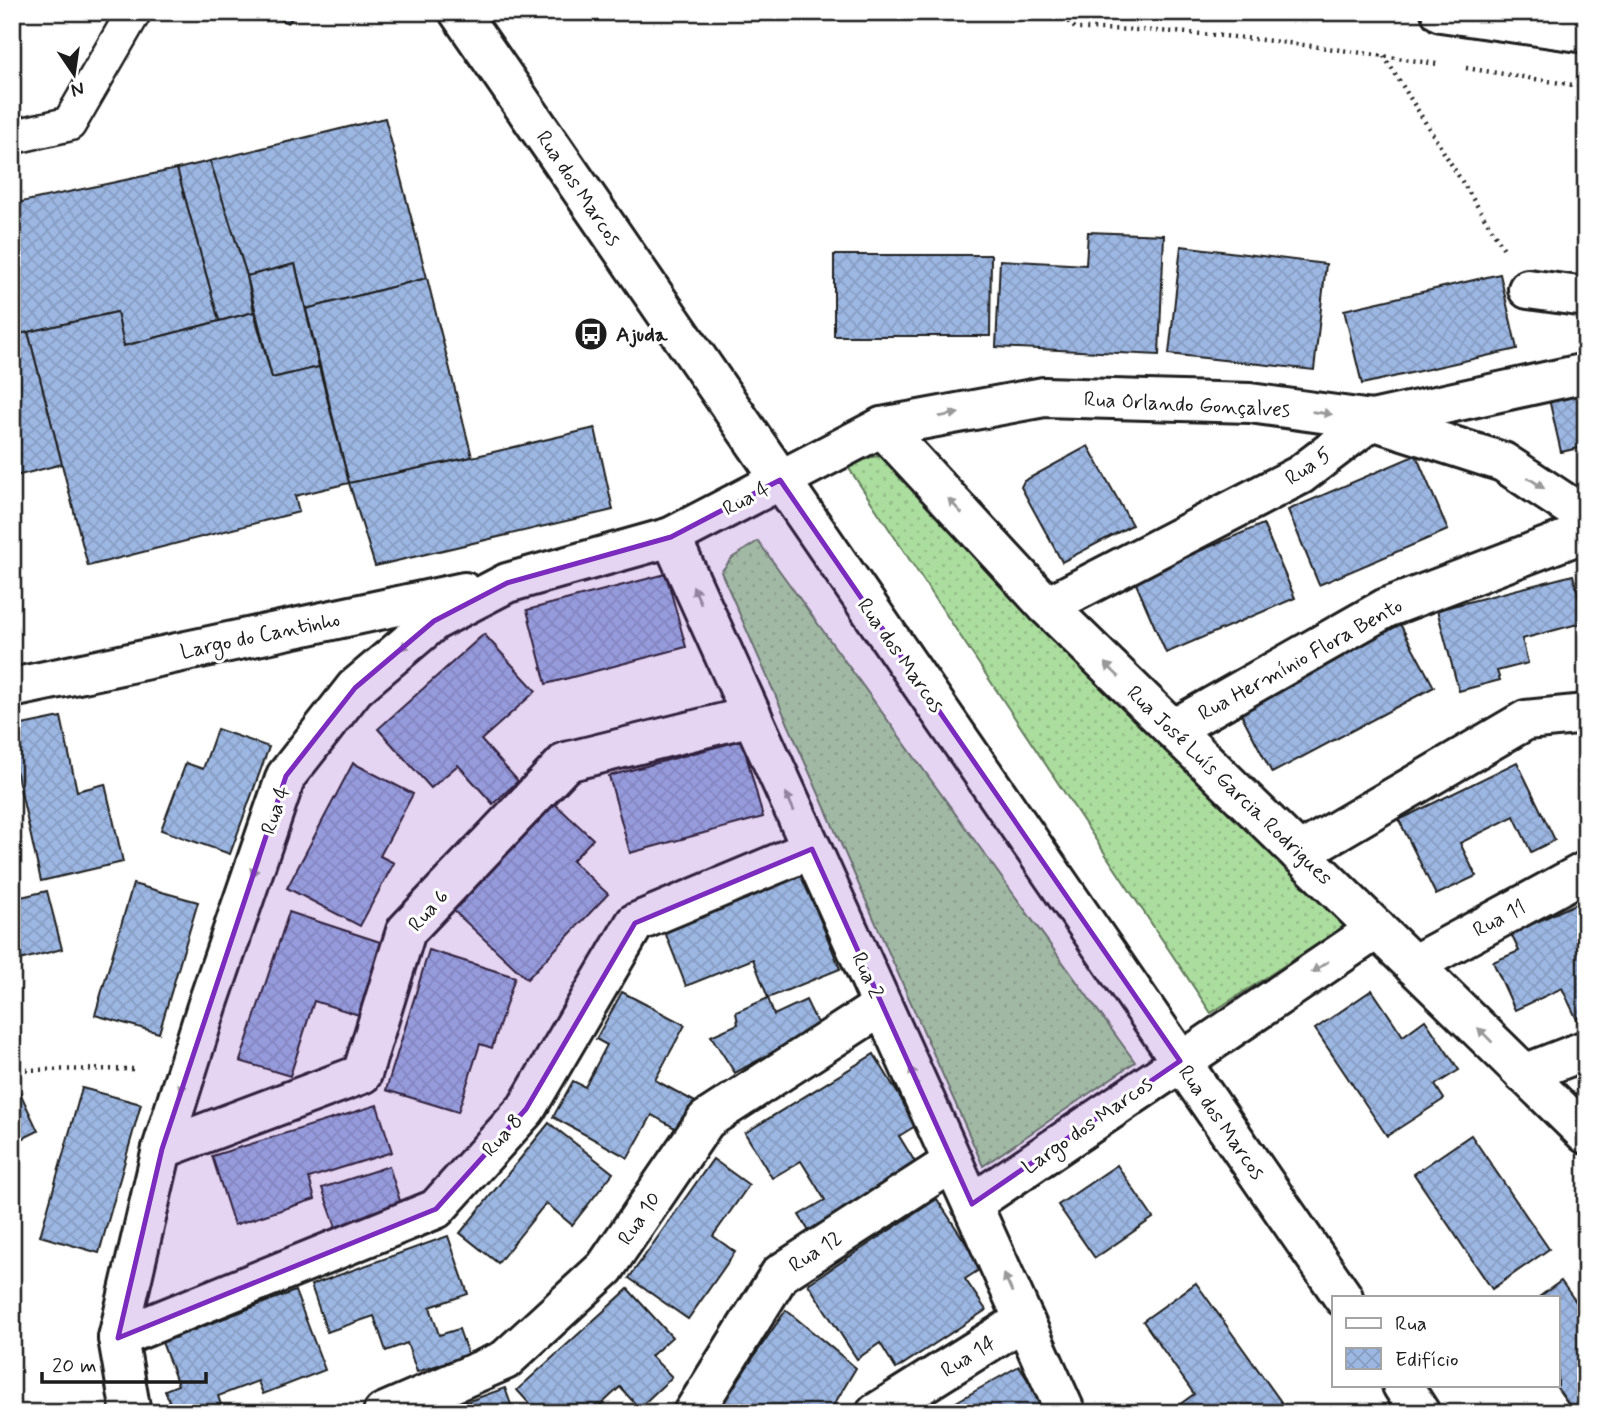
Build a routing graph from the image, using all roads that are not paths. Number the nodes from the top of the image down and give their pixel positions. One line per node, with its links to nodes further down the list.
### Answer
1 (134, 12): 5 (lane)
2 (459, 12): 11 (street, Rua dos Marcos)
3 (1441, 12): 4 (street)
4 (1586, 33)
5 (12, 137)
6 (1528, 289): 7 (street)
7 (1586, 297)
8 (1586, 373): 9 (street, Rua 5)
9 (1372, 420): 10 (street, Rua Orlando Gonçalves, one-way to 9); 12 (street, Rua Orlando Gonçalves, one-way to 12); 16 (street, Rua 5)
10 (882, 427): 11 (street, Rua Orlando Gonçalves); 16 (street, Rua José Luís Garcia Rodrigues, one-way to 10)
11 (780, 480): 14 (street, Rua 4); 28 (street, Rua dos Marcos)
12 (1586, 517)
13 (1586, 532): 20 (street, Rua Hermínio Flora Bento)
14 (671, 537): 15 (street, Rua 4); 19 (street, Rua 2, one-way to 14)
15 (507, 583): 17 (street, Largo do Cantinho); 31 (street, Rua 4, one-way to 31)
16 (1046, 606): 20 (street, Rua José Luís Garcia Rodrigues, one-way to 16)
17 (12, 688)
18 (1586, 714): 22 (street)
19 (752, 716): 21 (street, Rua 2, one-way to 19); 31 (street, Rua 6)
20 (1173, 729): 22 (street, Rua José Luís Garcia Rodrigues)
21 (812, 849): 26 (street, Rua 2); 36 (street, Rua 8)
22 (1299, 853): 24 (street, Rua José Luís Garcia Rodrigues)
23 (1586, 871): 25 (street, Rua 11)
24 (1377, 929): 25 (street, Rua José Luís Garcia Rodrigues); 28 (street, Largo dos Marcos, one-way to 28)
25 (1413, 965): 29 (street, Rua José Luís Garcia Rodrigues, one-way to 25)
26 (882, 1006): 32 (street, Rua 2, one-way to 26); 39 (street, Rua 10)
27 (1586, 1050): 29 (street)
28 (1180, 1061): 33 (street, Largo dos Marcos); 34 (street, Rua dos Marcos)
29 (1524, 1074): 30 (street, Rua José Luís Garcia Rodrigues)
30 (1586, 1134)
31 (162, 1149): 36 (street, Rua 4)
32 (953, 1162): 33 (street, Rua 2); 40 (street, Rua 12)
33 (972, 1204): 35 (street, Rua 2, one-way to 33)
34 (1342, 1296)
35 (1024, 1320): 41 (street, Rua 14); 42 (street, Rua 2)
36 (118, 1338): 38 (street, Rua 4)
37 (1403, 1386): 43 (street)
38 (131, 1413)
39 (383, 1413)
40 (693, 1413)
41 (876, 1413)
42 (1066, 1413)
43 (1420, 1413)

